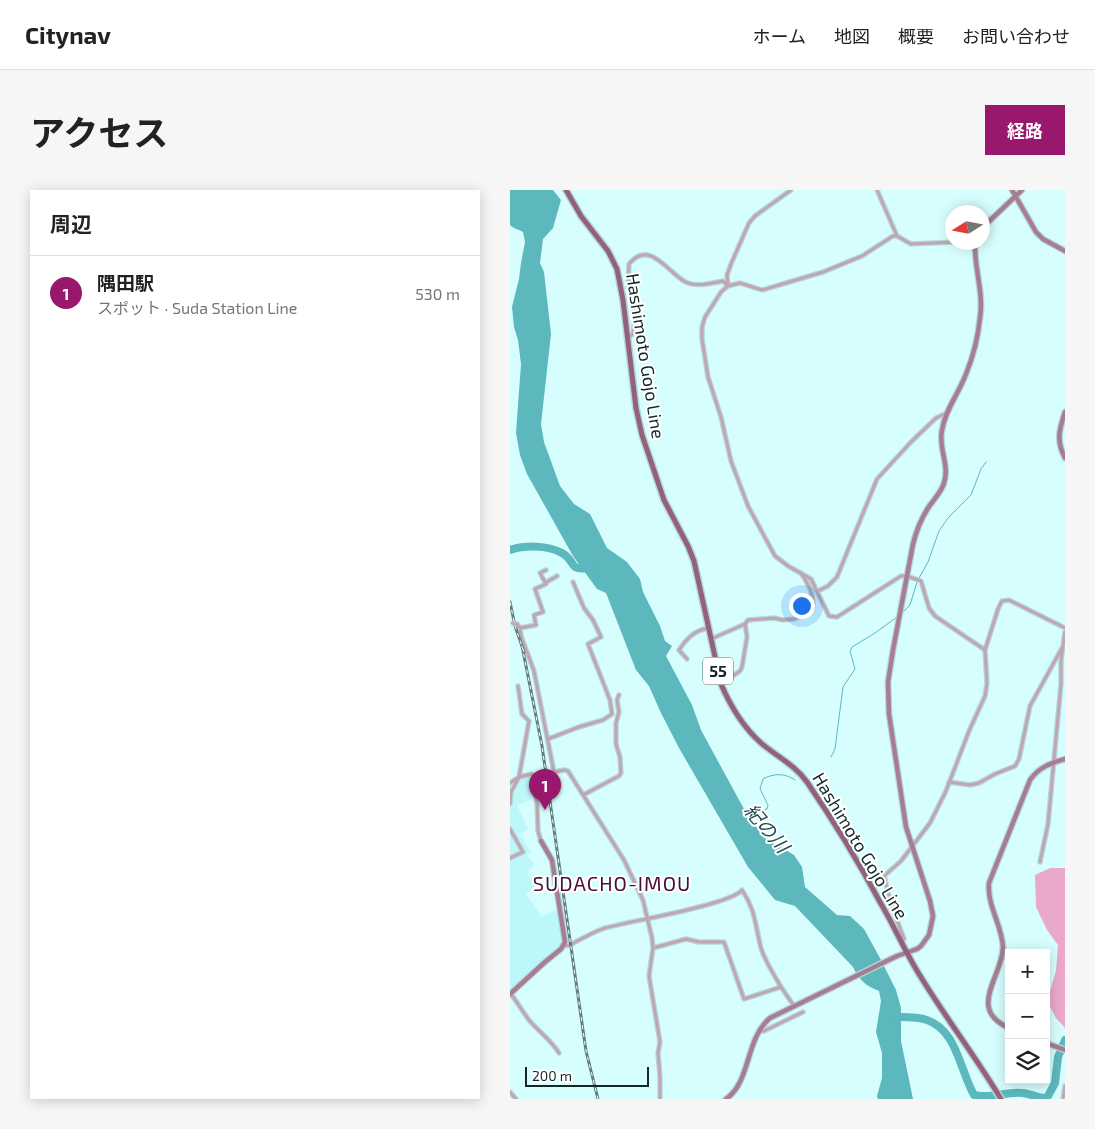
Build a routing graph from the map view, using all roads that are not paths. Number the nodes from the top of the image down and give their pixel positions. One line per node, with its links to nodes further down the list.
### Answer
1 (791, 190): 12 (street)
2 (877, 190): 8 (street)
3 (1012, 190): 6 (street)
4 (1022, 190): 6 (street)
5 (567, 192): 13 (main road, Hashimoto Gojo Line / 55)
6 (1015, 196): 7 (street); 11 (street)
7 (990, 220)
8 (897, 236): 9 (street); 12 (street)
9 (945, 244)
10 (975, 250): 15 (street)
11 (1065, 251)
12 (728, 286): 13 (street); 18 (street)
13 (628, 338): 27 (main road, Hashimoto Gojo Line / 55)
14 (1065, 412): 16 (street)
15 (947, 413): 20 (street); 23 (street)
16 (1065, 458)
17 (546, 570): 22 (street)
18 (800, 572): 23 (street); 25 (street)
19 (557, 576): 22 (street)
20 (907, 576): 23 (street); 31 (street); 46 (street)
21 (574, 582): 36 (street)
22 (545, 583): 26 (street)
23 (818, 591)
24 (513, 622): 26 (street)
25 (745, 624): 29 (street); 33 (street)
26 (520, 628): 36 (street)
27 (708, 628): 29 (main road, Hashimoto Gojo Line / 55); 32 (street)
28 (1065, 629): 30 (street); 31 (street)
29 (711, 639): 33 (main road, Hashimoto Gojo Line / 55)
30 (1063, 645): 38 (street); 40 (street)
31 (985, 650): 40 (street)
32 (687, 659)
33 (721, 684): 50 (main road, Hashimoto Gojo Line / 55)
34 (518, 686): 39 (street)
35 (620, 694): 42 (street)
36 (548, 739): 42 (street)
37 (1065, 759): 38 (street)
38 (1053, 762): 48 (street); 58 (street)
39 (519, 777): 41 (street); 43 (street); 45 (street)
40 (950, 782): 46 (street)
41 (510, 783)
42 (583, 795): 49 (street)
43 (510, 804)
44 (510, 829): 47 (street)
45 (541, 841): 51 (street)
46 (912, 846): 50 (street); 53 (street)
47 (510, 858)
48 (1040, 862)
49 (647, 918): 51 (street); 52 (street); 54 (street)
50 (902, 942): 53 (main road, Hashimoto Gojo Line / 55)
51 (564, 946): 55 (street)
52 (653, 948): 54 (street); 66 (street)
53 (907, 951): 59 (street); 68 (main road, Hashimoto Gojo Line / 55)
54 (781, 986): 56 (street)
55 (510, 994): 62 (street)
56 (792, 1002)
57 (802, 1012): 59 (street)
58 (1005, 1026)
59 (758, 1030): 67 (street)
60 (1050, 1044): 61 (street)
61 (1065, 1050)
62 (559, 1053)
63 (1065, 1086): 69 (street)
64 (510, 1092): 65 (street)
65 (516, 1099)
66 (660, 1099)
67 (727, 1099)
68 (1001, 1099)
69 (1063, 1099)

